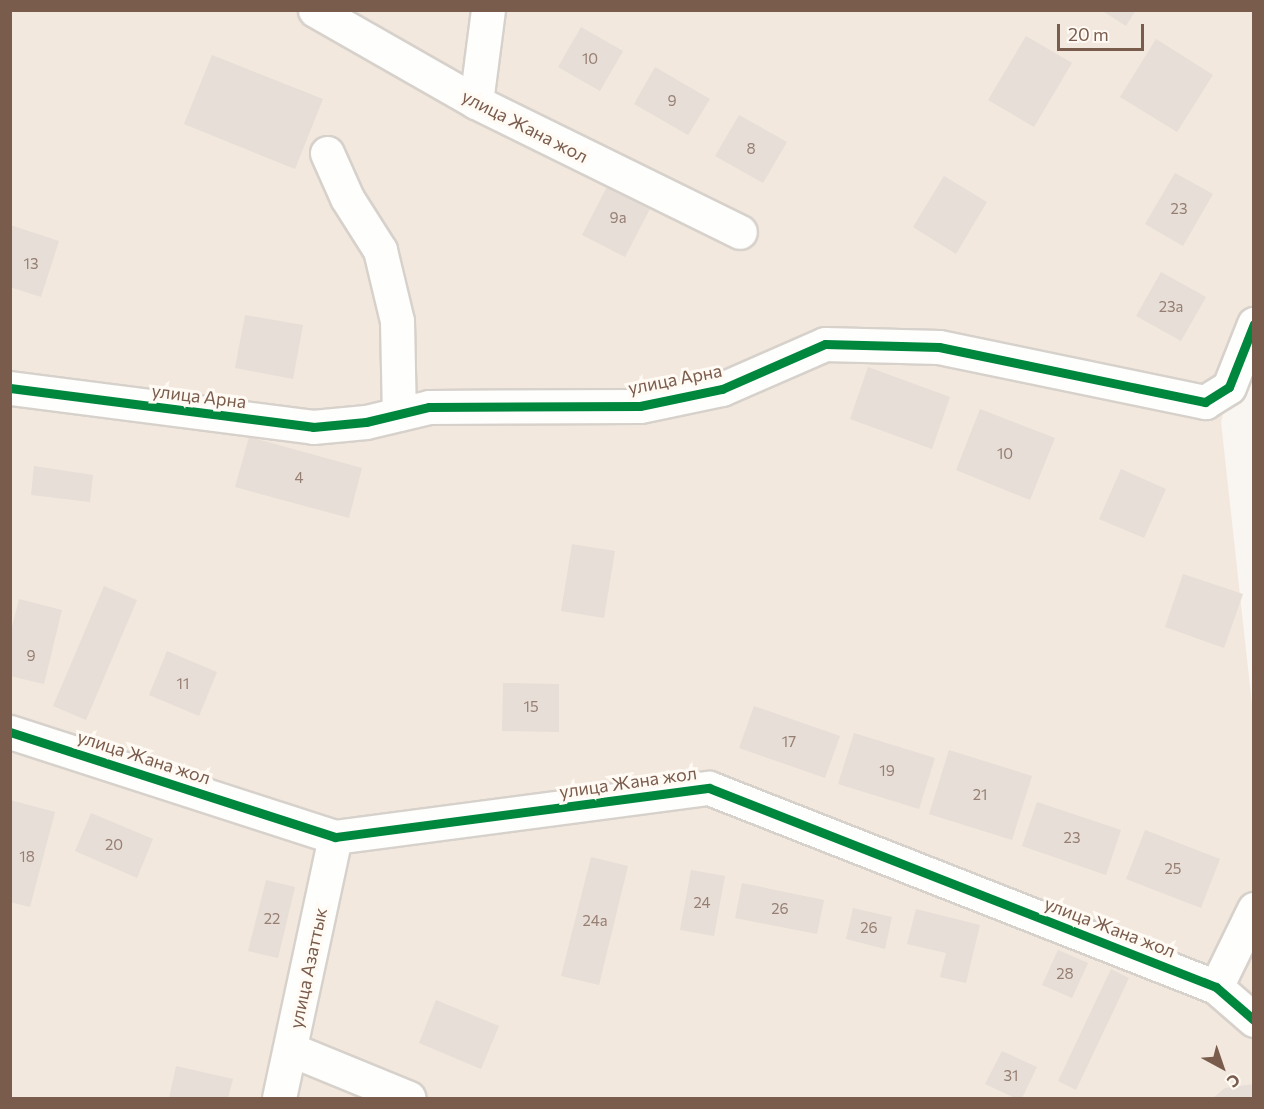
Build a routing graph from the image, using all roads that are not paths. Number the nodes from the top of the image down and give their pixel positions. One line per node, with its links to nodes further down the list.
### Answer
1 (315, 10): 3 (street, улица Жана жол)
2 (488, 10): 3 (street)
3 (476, 102): 5 (street, улица Жана жол)
4 (327, 153): 8 (street)
5 (740, 232)
6 (1254, 324): 8 (street, улица Арна)
7 (10, 388): 8 (street, улица Арна)
8 (399, 414)
9 (10, 732): 10 (street, улица Жана жол)
10 (335, 837): 12 (street, улица Жана жол); 14 (street, улица Азаттык)
11 (1254, 909): 12 (street)
12 (1216, 987): 13 (street, улица Жана жол)
13 (1254, 1020)
14 (292, 1050): 15 (street, улица Азаттык); 16 (street)
15 (279, 1098)
16 (409, 1098)

